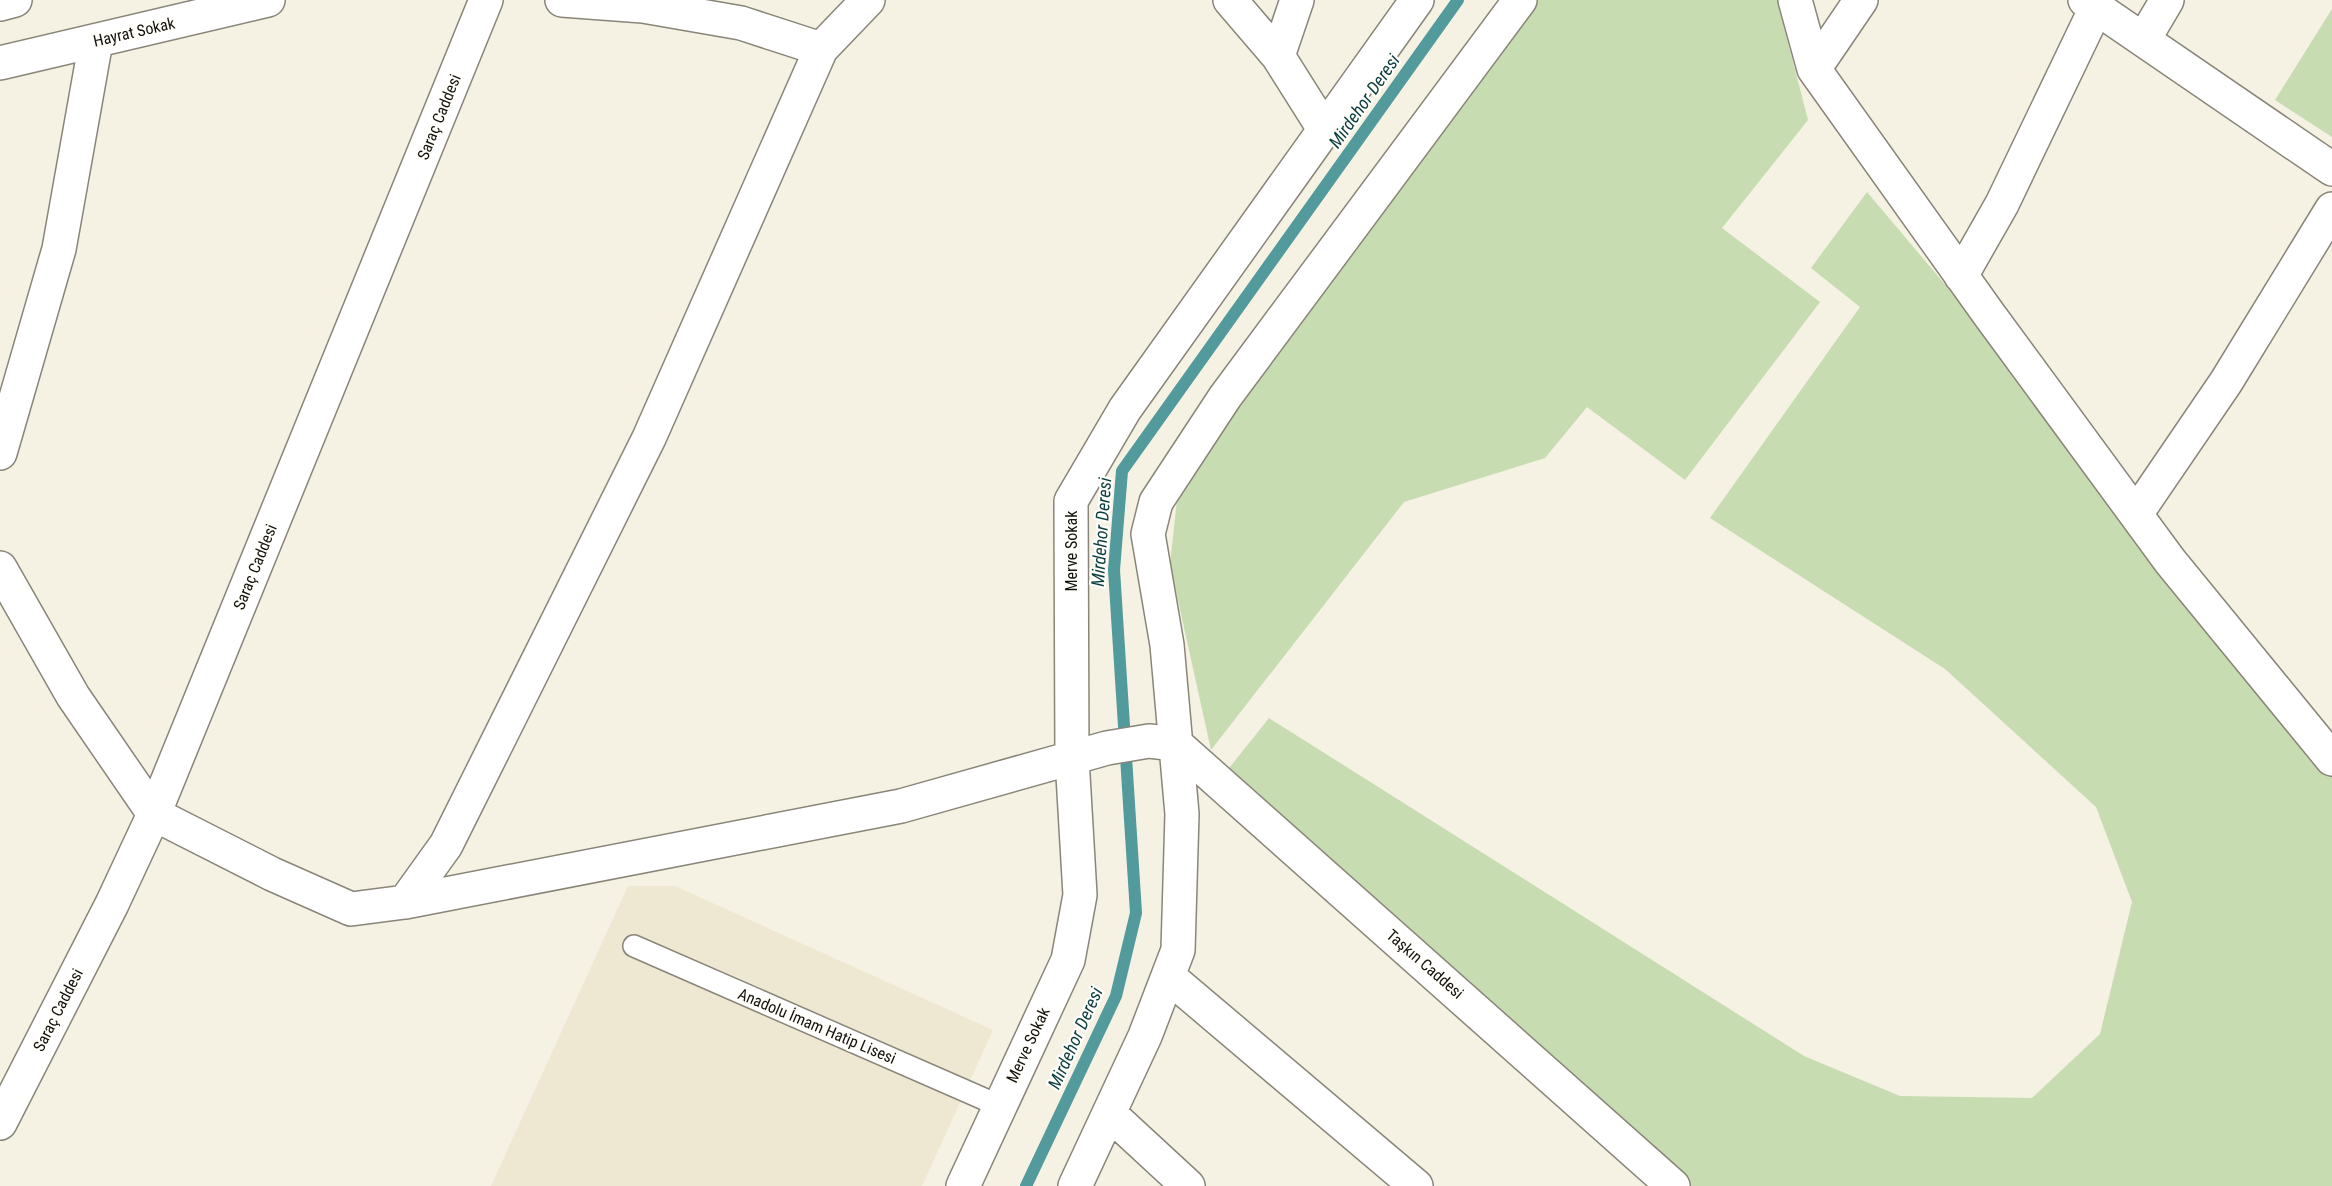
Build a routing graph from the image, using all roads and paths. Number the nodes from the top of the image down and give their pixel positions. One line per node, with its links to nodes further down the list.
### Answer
1 (15, 0): 13 (street)
2 (268, 0): 16 (street, Hayrat Sokak)
3 (486, 0): 31 (street, Saraç Caddesi)
4 (562, 0): 17 (street)
5 (868, 0): 17 (street)
6 (1230, 0): 18 (street)
7 (1297, 0): 18 (street)
8 (1418, 0): 21 (street, Merve Sokak)
9 (1520, 0): 28 (street)
10 (1795, 0): 20 (street)
11 (1861, 0): 20 (street)
12 (2167, 0): 15 (street)
13 (0, 3)
14 (2091, 4): 15 (street); 24 (street)
15 (2144, 39): 22 (street)
16 (96, 41): 19 (street, Hayrat Sokak); 25 (street)
17 (820, 48): 32 (street)
18 (1278, 56): 21 (street)
19 (0, 63)
20 (1814, 69): 24 (street)
21 (1324, 129): 29 (street, Merve Sokak)
22 (2332, 169)
23 (2332, 209): 26 (street)
24 (1961, 276): 26 (street)
25 (0, 453)
26 (2136, 514): 30 (street)
27 (0, 568): 31 (street)
28 (1162, 743): 29 (street); 34 (street); 42 (street, Taşkın Caddesi)
29 (1072, 758): 32 (street); 35 (street, Merve Sokak)
30 (2332, 759)
31 (154, 814): 32 (street); 37 (street, Saraç Caddesi)
32 (405, 902)
33 (634, 946): 35 (lane, Anadolu İmam Hatip Lisesi)
34 (1168, 976): 36 (street); 41 (street)
35 (1000, 1106): 38 (street, Merve Sokak)
36 (1110, 1114): 39 (street); 40 (street)
37 (0, 1123)
38 (963, 1186)
39 (1075, 1186)
40 (1188, 1186)
41 (1416, 1186)
42 (1673, 1186)

